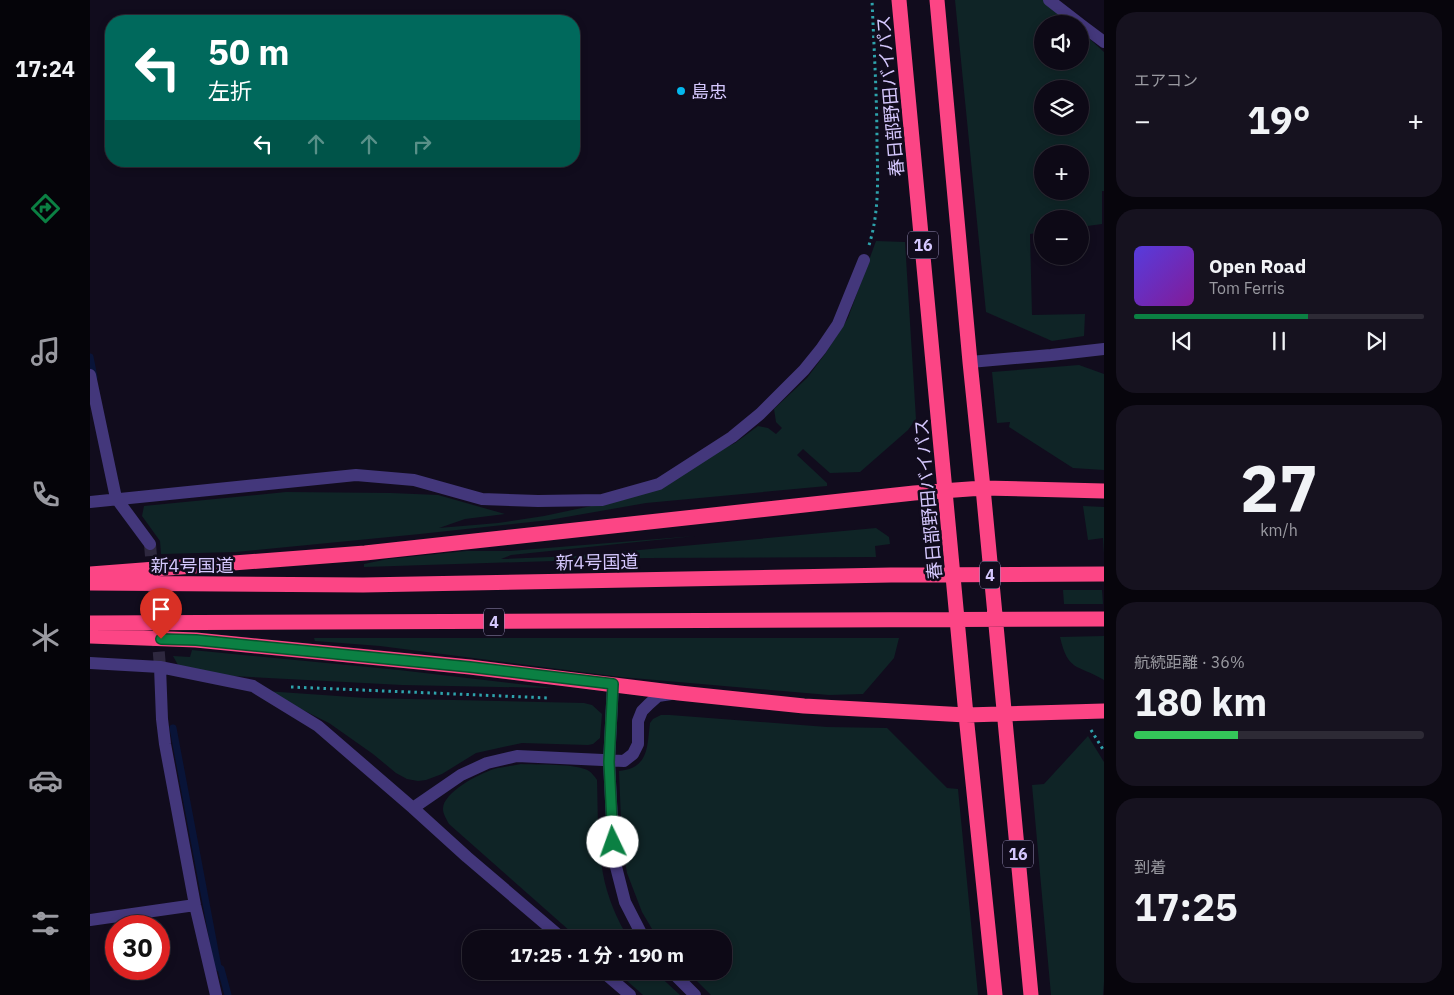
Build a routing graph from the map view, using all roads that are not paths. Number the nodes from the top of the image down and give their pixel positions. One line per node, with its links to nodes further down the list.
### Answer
1 (899, 0): 12 (highway, 春日部野田バイパス / 16)
2 (937, 0): 9 (highway, 16)
3 (1049, 0): 4 (street)
4 (1068, 15)
5 (1089, 31): 6 (street)
6 (1104, 42)
7 (864, 260): 14 (street)
8 (1104, 349): 9 (street)
9 (970, 362): 11 (highway, 16)
10 (90, 374): 14 (street)
11 (983, 488): 12 (highway); 13 (highway); 28 (highway, 16)
12 (945, 491): 17 (highway); 29 (highway, 春日部野田バイパス / 16)
13 (1104, 491)
14 (116, 498): 15 (street); 16 (street)
15 (90, 502)
16 (150, 544)
17 (90, 574)
18 (1096, 574): 19 (highway, 新4号国道 / 4)
19 (90, 583)
20 (1104, 620): 21 (highway, 4)
21 (90, 623)
22 (90, 636): 25 (highway)
23 (90, 663): 24 (street)
24 (160, 667): 31 (street); 32 (street)
25 (613, 684): 26 (highway); 30 (street)
26 (679, 693): 29 (highway); 30 (street)
27 (1104, 711): 28 (highway)
28 (1004, 714): 29 (highway); 42 (highway, 16)
29 (966, 715): 41 (highway, 春日部野田バイパス / 16)
30 (609, 762): 31 (street); 35 (street)
31 (413, 808): 34 (street)
32 (195, 905): 33 (street); 38 (street)
33 (90, 920)
34 (552, 930)
35 (639, 930)
36 (612, 980): 39 (street)
37 (680, 980): 40 (street)
38 (216, 995)
39 (630, 995)
40 (695, 995)
41 (995, 995)
42 (1031, 995)

